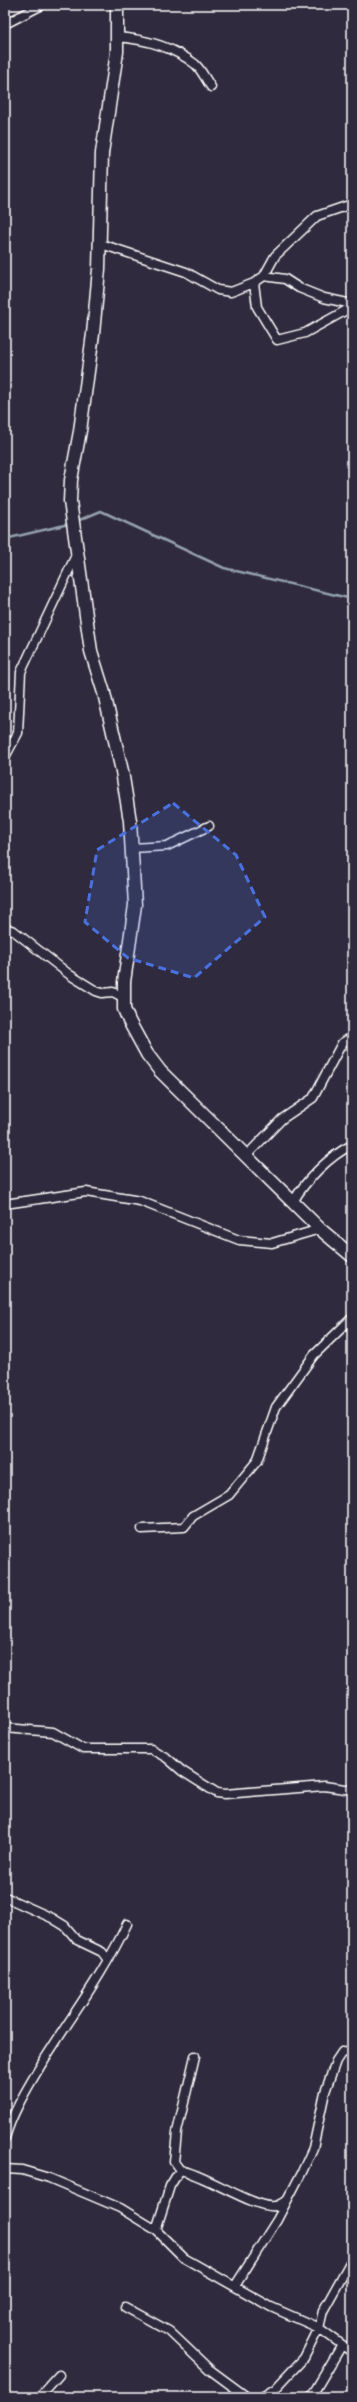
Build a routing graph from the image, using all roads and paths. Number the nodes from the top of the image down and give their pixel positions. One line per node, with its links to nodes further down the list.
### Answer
1 (42, 5): 3 (street)
2 (117, 5): 4 (street)
3 (5, 24)
4 (117, 37): 5 (street); 7 (street)
5 (211, 87)
6 (352, 204): 8 (street)
7 (101, 244): 9 (street); 12 (street)
8 (264, 276): 9 (street); 10 (street)
9 (254, 283): 11 (street)
10 (352, 304)
11 (352, 307)
12 (76, 555): 13 (street); 15 (street)
13 (5, 757)
14 (209, 826): 15 (street)
15 (132, 848): 17 (street)
16 (5, 928): 17 (street)
17 (124, 998): 20 (street)
18 (352, 1037): 20 (street)
19 (352, 1145): 21 (street)
20 (246, 1156): 21 (street)
21 (293, 1202): 23 (street)
22 (5, 1204): 23 (street)
23 (320, 1229): 24 (street)
24 (352, 1256)
25 (352, 1318): 26 (street)
26 (142, 1528)
27 (5, 1728): 28 (street)
28 (352, 1790)
29 (5, 1897): 31 (street)
30 (127, 1924): 31 (street)
31 (108, 1960): 34 (street)
32 (352, 2053): 37 (street)
33 (194, 2056): 36 (street)
34 (5, 2138)
35 (5, 2169): 38 (street)
36 (180, 2170): 37 (street); 38 (street)
37 (286, 2201): 40 (street)
38 (156, 2230): 40 (street)
39 (352, 2259): 42 (street)
40 (235, 2286): 42 (street)
41 (125, 2307): 47 (street)
42 (319, 2328): 43 (street); 48 (street)
43 (342, 2345): 44 (street); 49 (street)
44 (352, 2352)
45 (59, 2375): 46 (street)
46 (39, 2397)
47 (247, 2397)
48 (262, 2397)
49 (311, 2397)

